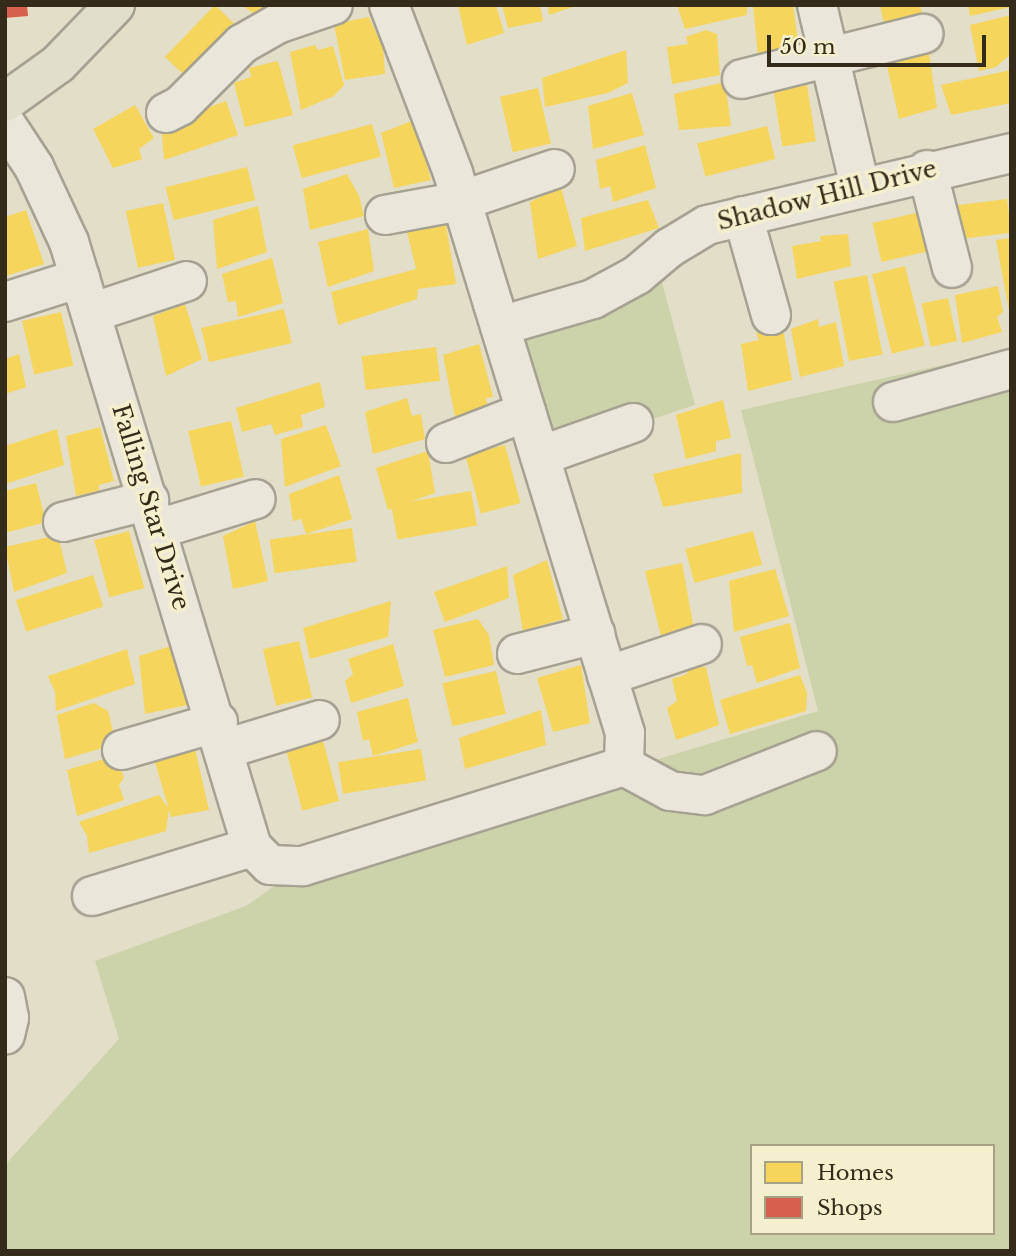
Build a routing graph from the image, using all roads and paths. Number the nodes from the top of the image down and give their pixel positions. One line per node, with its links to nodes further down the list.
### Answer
1 (115, 5): 8 (main road)
2 (333, 5): 9 (street)
3 (389, 5): 15 (street)
4 (817, 5): 6 (street)
5 (923, 34): 6 (street)
6 (828, 58): 7 (street); 14 (street)
7 (742, 79)
8 (5, 102)
9 (166, 113)
10 (5, 123): 20 (street, Falling Star Drive)
11 (1011, 153): 13 (street, Shadow Hill Drive)
12 (555, 169): 15 (street)
13 (927, 170): 14 (street, Shadow Hill Drive); 18 (street)
14 (860, 187): 17 (street, Shadow Hill Drive)
15 (461, 201): 16 (street); 23 (street)
16 (385, 215)
17 (743, 216): 22 (street); 23 (street, Shadow Hill Drive)
18 (952, 268)
19 (187, 281): 20 (street)
20 (85, 295): 21 (street); 31 (street, Falling Star Drive)
21 (5, 302)
22 (771, 315)
23 (500, 326): 26 (street)
24 (1011, 369): 25 (street)
25 (893, 402)
26 (526, 412): 28 (street); 29 (street)
27 (633, 423): 29 (street)
28 (446, 443)
29 (540, 456): 33 (street)
30 (256, 499): 31 (street)
31 (153, 514): 32 (street); 38 (street, Falling Star Drive)
32 (63, 522)
33 (595, 634): 35 (street); 36 (street)
34 (702, 644): 36 (street)
35 (517, 654)
36 (607, 676): 41 (street)
37 (320, 720): 38 (street)
38 (222, 736): 39 (street); 42 (street, Falling Star Drive)
39 (122, 750)
40 (817, 751): 41 (street)
41 (624, 766): 42 (street)
42 (252, 847): 43 (street)
43 (92, 896)
44 (5, 997): 45 (street)
45 (5, 1035)

